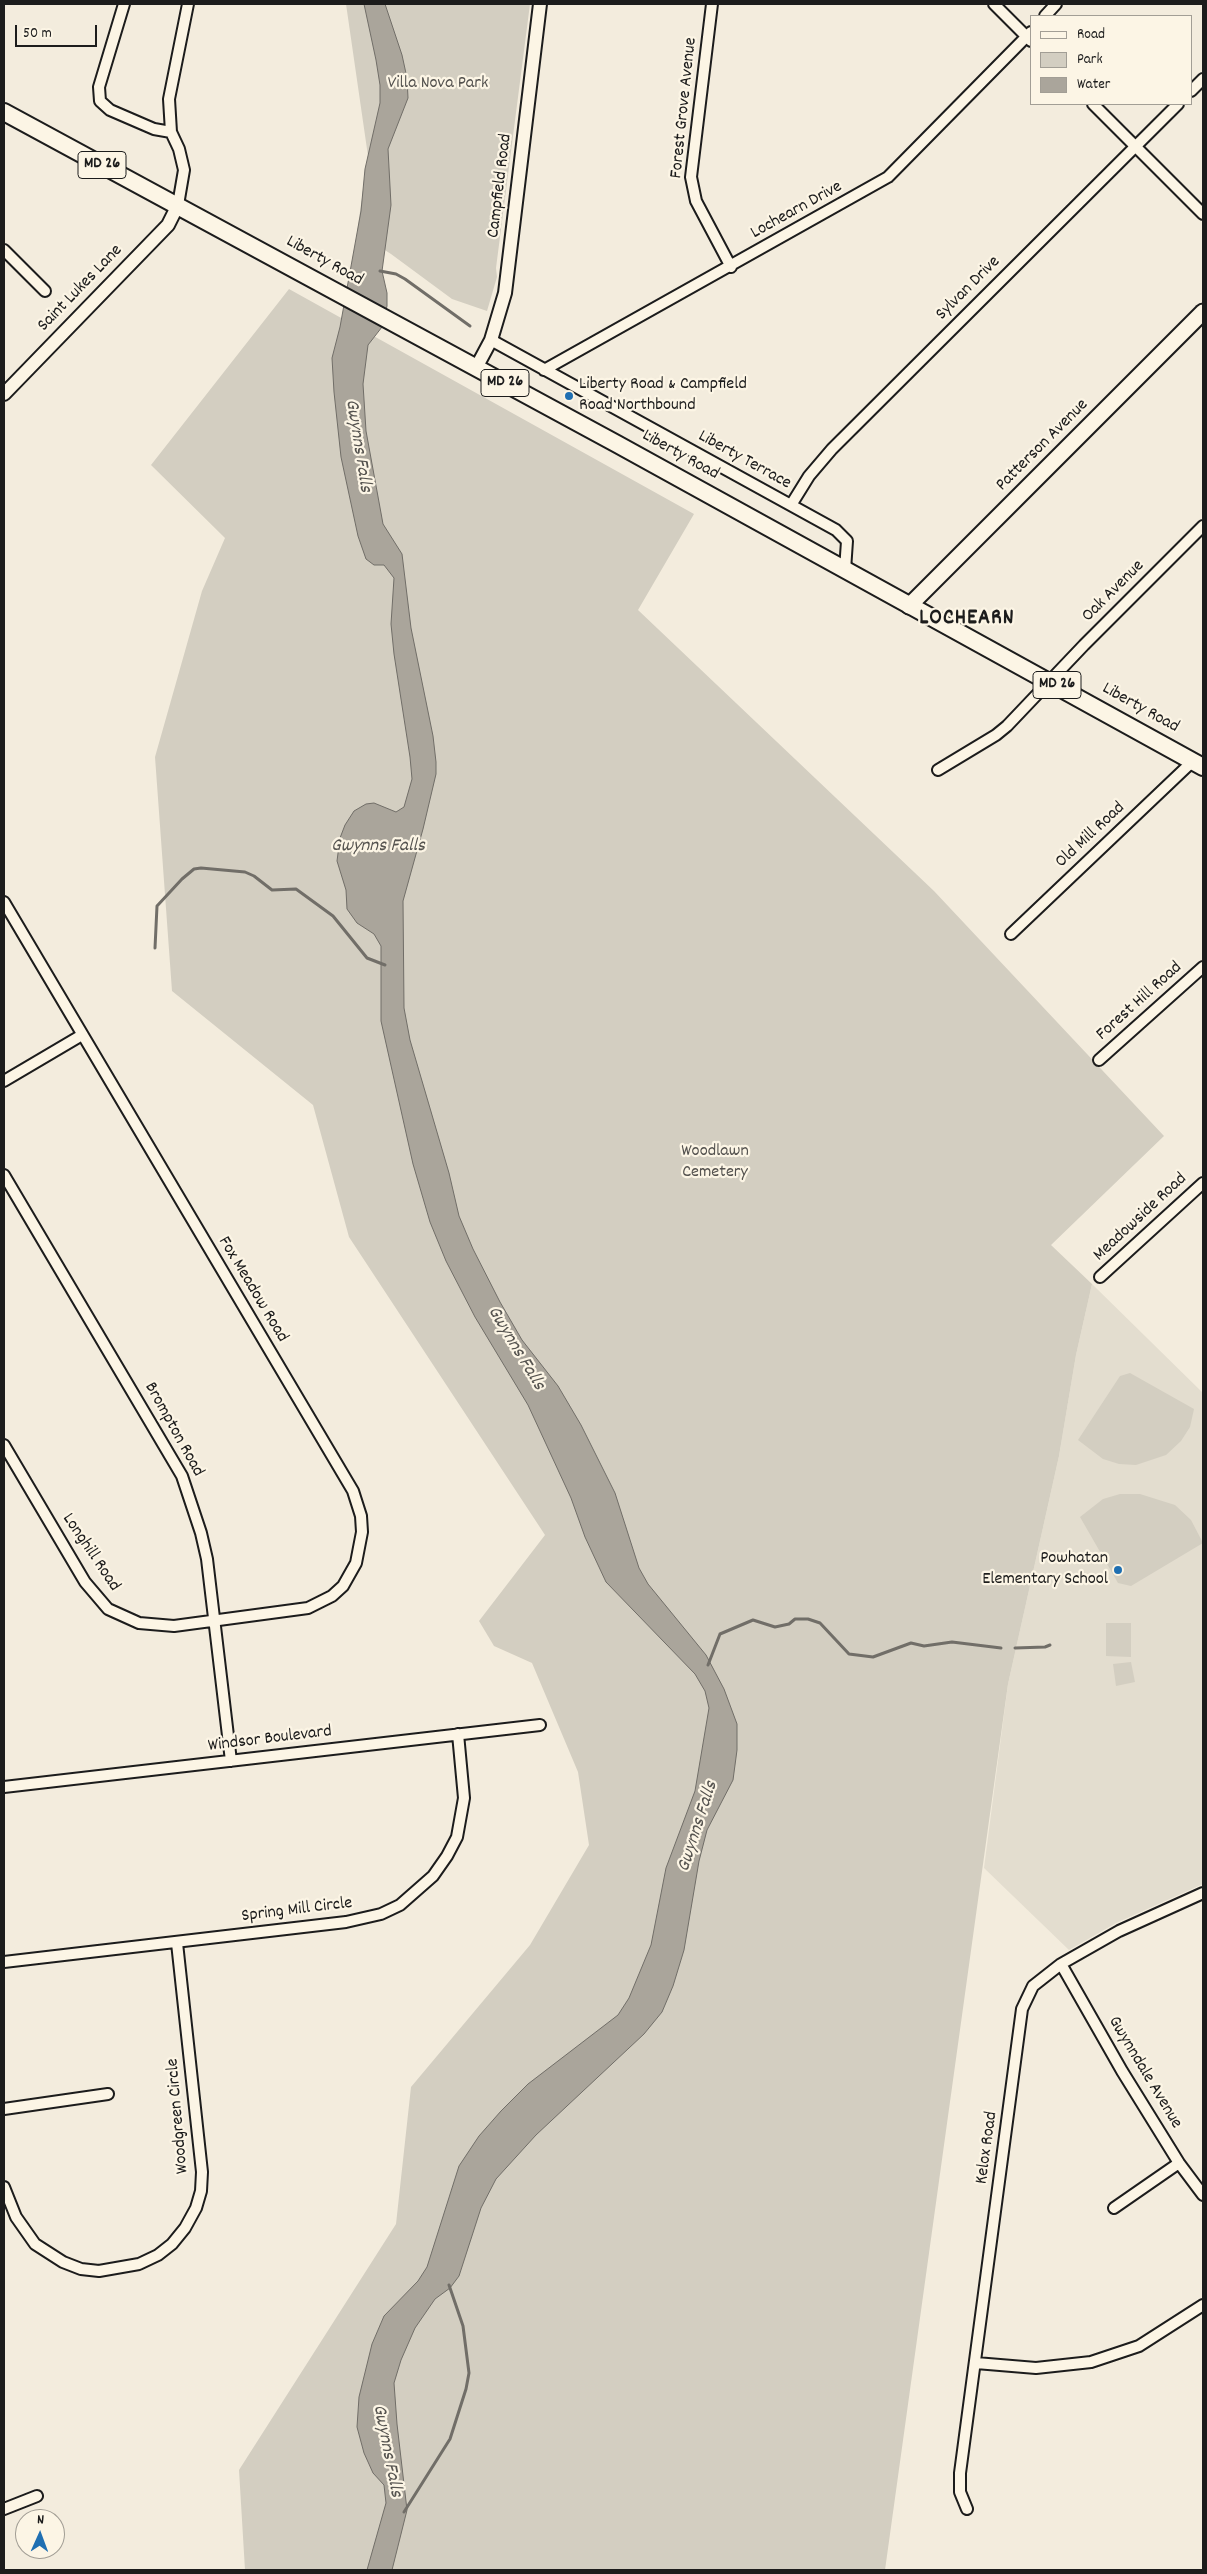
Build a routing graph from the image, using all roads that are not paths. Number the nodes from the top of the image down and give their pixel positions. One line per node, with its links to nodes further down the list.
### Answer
1 (124, 4): 14 (street)
2 (188, 4): 14 (street)
3 (540, 4): 22 (street, Campfield Road)
4 (712, 4): 19 (street, Forest Grove Avenue)
5 (994, 4): 8 (street)
6 (1056, 4): 7 (street)
7 (1046, 15)
8 (1029, 37): 19 (street, Lochearn Drive)
9 (1203, 79): 10 (street)
10 (1192, 91)
11 (1094, 105): 15 (street)
12 (1177, 105): 15 (street, Sylvan Drive)
13 (4, 112): 16 (main road, Liberty Road / MD 26)
14 (170, 132): 16 (street)
15 (1135, 147): 17 (street); 26 (street, Sylvan Drive)
16 (178, 205): 23 (main road, Liberty Road / MD 26); 25 (street, Saint Lukes Lane)
17 (1203, 214)
18 (4, 250): 20 (street)
19 (731, 266): 24 (street, Lochearn Drive)
20 (45, 291)
21 (1203, 312): 29 (main road, Patterson Avenue)
22 (490, 340): 23 (street, Campfield Road); 24 (street, Liberty Terrace)
23 (476, 368): 28 (main road, Liberty Road / MD 26)
24 (544, 370): 26 (street, Liberty Terrace)
25 (4, 394)
26 (791, 505): 28 (street, Liberty Terrace)
27 (1203, 526): 30 (street, Oak Avenue)
28 (845, 570): 29 (main road, Liberty Road / MD 26)
29 (909, 606): 30 (main road, Liberty Road / MD 26)
30 (1050, 682): 31 (main road, Liberty Road / MD 26); 32 (street, Oak Avenue)
31 (1198, 764): 34 (street, Old Mill Road)
32 (938, 770)
33 (4, 902): 36 (street, Fox Meadow Road)
34 (1011, 934)
35 (1203, 967): 37 (street, Forest Hill Road)
36 (82, 1035): 38 (street); 43 (street, Fox Meadow Road)
37 (1099, 1060)
38 (4, 1081)
39 (4, 1175): 43 (street, Brompton Road)
40 (1203, 1183): 41 (street, Meadowside Road)
41 (1100, 1277)
42 (4, 1444): 43 (street, Longhill Road)
43 (214, 1620): 46 (street, Brompton Road)
44 (540, 1725): 45 (street, Windsor Boulevard)
45 (458, 1734): 46 (street, Windsor Boulevard); 49 (street, Spring Mill Circle)
46 (231, 1762): 47 (street, Windsor Boulevard)
47 (4, 1787)
48 (1203, 1894): 51 (street, Kelox Road)
49 (177, 1943): 50 (street, Spring Mill Circle); 55 (street, Woodgreen Circle)
50 (4, 1962)
51 (1062, 1964): 54 (street, Gwynndale Avenue); 59 (street, Kelox Road)
52 (108, 2094): 53 (street)
53 (4, 2109)
54 (1179, 2163): 56 (street, Gwynndale Avenue); 57 (street)
55 (4, 2187)
56 (1203, 2195)
57 (1114, 2208)
58 (1203, 2305): 59 (street)
59 (976, 2363): 62 (street, Kelox Road)
60 (37, 2496): 61 (street)
61 (4, 2509)
62 (967, 2509)

